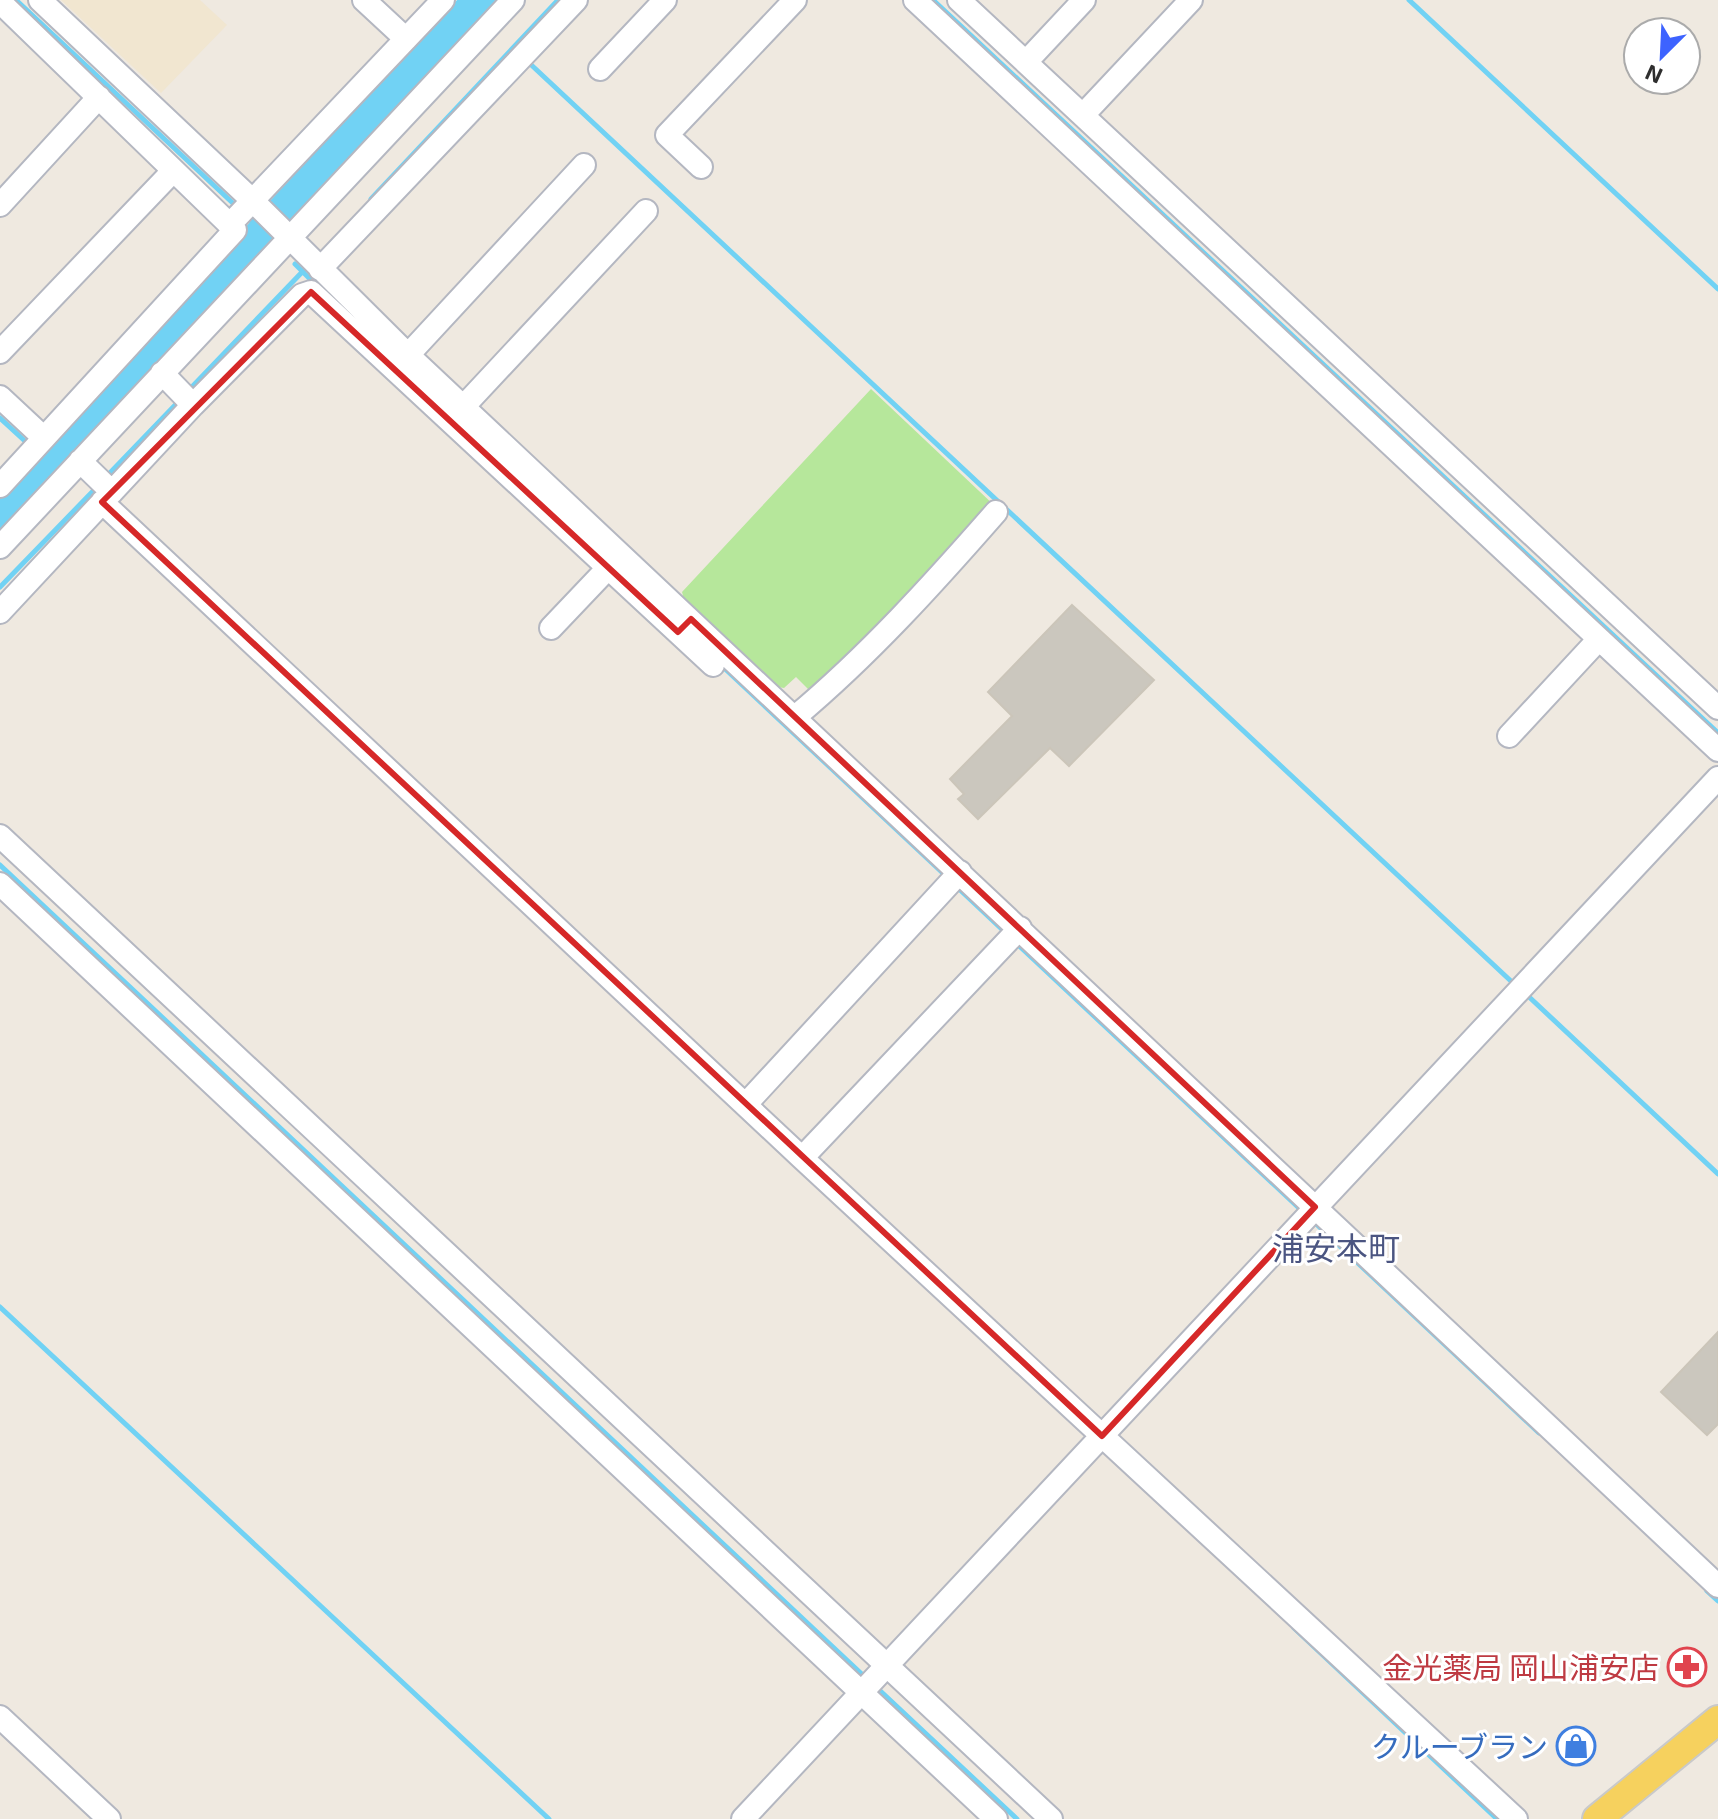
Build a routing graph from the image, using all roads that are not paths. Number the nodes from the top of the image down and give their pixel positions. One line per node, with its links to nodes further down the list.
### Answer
1 (40, 0): 16 (street)
2 (364, 0): 13 (street)
3 (443, 0): 13 (street)
4 (513, 0): 25 (street)
5 (576, 0): 26 (street)
6 (665, 0): 14 (street)
7 (795, 0): 19 (street)
8 (915, 0): 12 (street)
9 (1084, 0): 15 (street)
10 (1191, 0): 17 (street)
11 (0, 2): 16 (street)
12 (944, 6): 15 (street); 15 (street)
13 (406, 39): 24 (street)
14 (600, 69)
15 (1021, 76): 17 (street); 21 (street)
16 (104, 87): 20 (street); 22 (street); 24 (street)
17 (1083, 115): 21 (street)
18 (584, 165): 29 (street)
19 (701, 167)
20 (173, 171): 24 (street); 28 (street)
21 (1134, 185): 27 (street); 27 (street)
22 (0, 205)
23 (646, 211): 34 (street)
24 (245, 212): 25 (street); 35 (street)
25 (286, 234): 26 (street); 30 (street)
26 (318, 281): 29 (street); 32 (street); 34 (street)
27 (1246, 290): 33 (street); 33 (street)
28 (0, 352)
29 (408, 355): 34 (street)
30 (162, 373): 32 (street); 36 (street)
31 (0, 397): 35 (street)
32 (187, 398): 39 (street)
33 (1361, 398): 38 (street); 38 (street)
34 (454, 409): 42 (street)
35 (44, 438): 37 (street)
36 (80, 461): 39 (street); 41 (street)
37 (0, 486)
38 (1461, 490): 46 (street); 46 (street)
39 (101, 496): 43 (street); 57 (street)
40 (996, 512): 49 (street)
41 (0, 547)
42 (610, 559): 44 (street); 45 (street)
43 (0, 612)
44 (683, 627): 47 (street); 49 (street)
45 (551, 628)
46 (1604, 628): 48 (street); 50 (street); 51 (street)
47 (713, 665)
48 (1718, 708)
49 (795, 717): 54 (street)
50 (1509, 736)
51 (1718, 750)
52 (1718, 778): 59 (street)
53 (0, 836): 62 (street)
54 (954, 878): 56 (street); 57 (street)
55 (0, 884): 62 (street)
56 (1014, 934): 58 (street); 59 (street)
57 (746, 1104): 58 (street)
58 (802, 1158): 60 (street)
59 (1315, 1207): 60 (street); 61 (street)
60 (1102, 1436): 62 (street); 69 (street)
61 (1718, 1586)
62 (873, 1682): 66 (street); 67 (street); 68 (street)
63 (0, 1717): 65 (street)
64 (1718, 1720): 70 (main road)
65 (109, 1819)
66 (743, 1819)
67 (996, 1819)
68 (1051, 1819)
69 (1516, 1819)
70 (1597, 1819)

